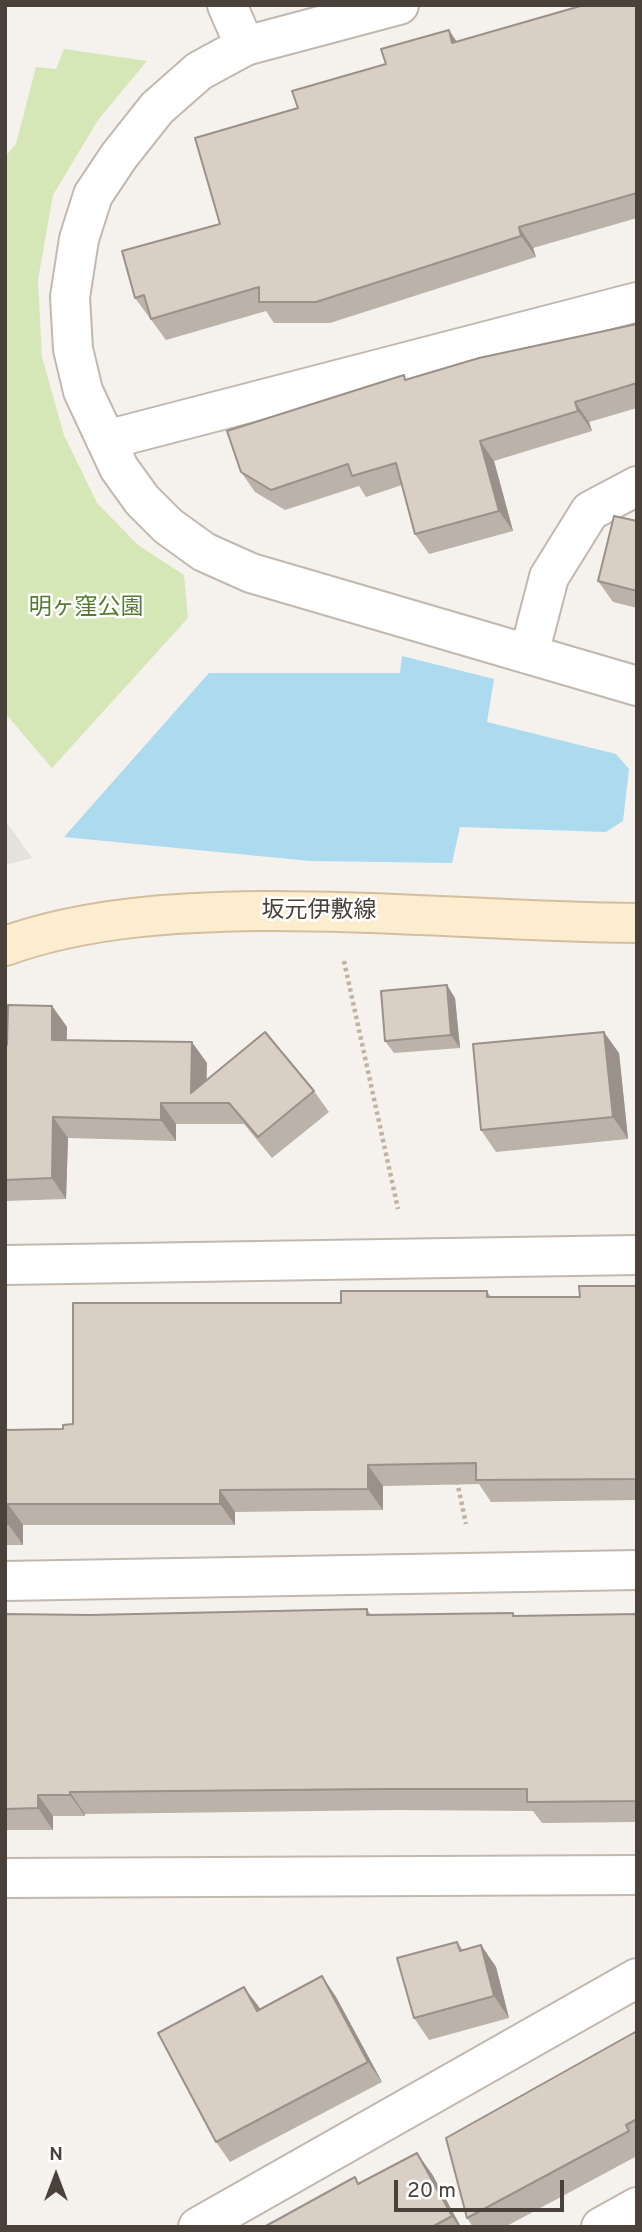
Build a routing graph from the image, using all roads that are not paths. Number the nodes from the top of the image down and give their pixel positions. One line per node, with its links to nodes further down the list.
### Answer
1 (227, 5): 3 (street)
2 (399, 5): 3 (street)
3 (245, 46): 5 (street)
4 (637, 302): 5 (street)
5 (106, 440): 7 (street)
6 (637, 486): 7 (street)
7 (529, 654): 8 (street)
8 (637, 686)
9 (637, 923): 10 (main road, 坂元伊敷線)
10 (5, 946)
11 (637, 1255): 12 (street)
12 (5, 1265)
13 (637, 1570): 14 (street)
14 (5, 1581)
15 (637, 1875): 16 (street)
16 (5, 1878)
17 (637, 1978): 19 (street)
18 (637, 2207): 20 (street)
19 (198, 2227)
20 (601, 2227)

